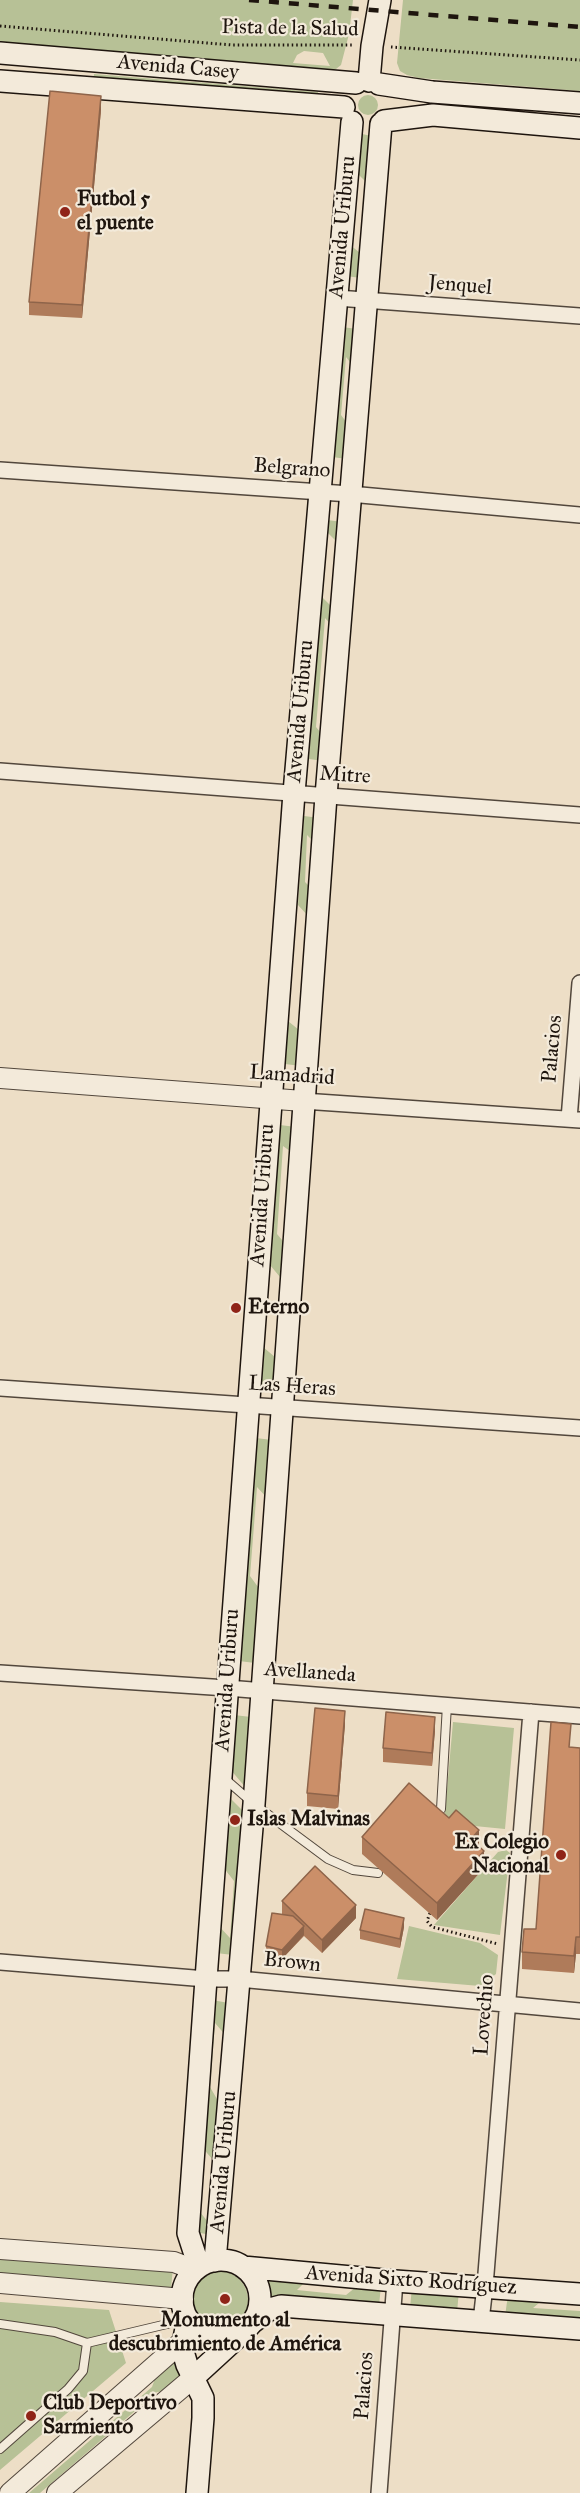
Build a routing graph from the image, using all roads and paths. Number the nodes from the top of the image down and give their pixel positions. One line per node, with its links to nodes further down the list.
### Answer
1 (377, 3): 3 (main road)
2 (0, 26): 3 (path, Pista de la Salud)
3 (372, 46): 6 (path, Pista de la Salud); 8 (main road)
4 (0, 53): 5 (main road, Avenida Casey)
5 (66, 59): 8 (main road, Avenida Casey); 9 (main road)
6 (580, 60)
7 (0, 81): 9 (main road, Avenida Casey)
8 (368, 82): 10 (main road, Avenida Casey); 11 (main road); 12 (main road)
9 (63, 86): 11 (main road, Avenida Casey)
10 (580, 103)
11 (348, 115): 12 (main road); 14 (main road, Avenida Uriburu)
12 (382, 122): 13 (main road); 15 (main road, Avenida Uriburu)
13 (580, 128)
14 (337, 298): 15 (street, Jenquel); 18 (main road, Avenida Uriburu)
15 (367, 300): 16 (street, Jenquel); 19 (main road, Avenida Uriburu)
16 (580, 316)
17 (0, 470): 18 (street, Belgrano)
18 (320, 492): 19 (street, Belgrano); 22 (main road, Avenida Uriburu)
19 (350, 494): 20 (street, Belgrano); 23 (main road, Avenida Uriburu)
20 (580, 514)
21 (0, 771): 22 (street, Mitre)
22 (294, 793): 23 (street, Mitre); 27 (main road, Avenida Uriburu)
23 (326, 796): 24 (street, Mitre); 28 (main road, Avenida Uriburu)
24 (580, 815)
25 (580, 983): 29 (street, Palacios)
26 (0, 1078): 27 (street, Lamadrid)
27 (270, 1098): 28 (street, Lamadrid); 31 (main road, Avenida Uriburu)
28 (303, 1101): 29 (street, Lamadrid); 32 (main road, Avenida Uriburu)
29 (574, 1119)
30 (0, 1388): 31 (street, Las Heras)
31 (248, 1404): 32 (street, Las Heras); 35 (main road, Avenida Uriburu)
32 (283, 1407): 33 (street, Las Heras); 36 (main road, Avenida Uriburu)
33 (580, 1428)
34 (0, 1673): 35 (street, Avellaneda)
35 (228, 1688): 36 (street, Avellaneda); 40 (main road, Avenida Uriburu)
36 (262, 1691): 37 (street, Avellaneda); 41 (main road, Avenida Uriburu)
37 (447, 1705): 38 (street, Avellaneda); 42 (lane)
38 (531, 1712): 39 (street, Avellaneda); 45 (street, Lovechio)
39 (580, 1716)
40 (221, 1775): 41 (lane); 47 (main road, Avenida Uriburu)
41 (255, 1804): 43 (lane); 48 (main road, Avenida Uriburu)
42 (441, 1809)
43 (378, 1873)
44 (429, 1913): 45 (path)
45 (511, 1947): 49 (street, Lovechio)
46 (0, 1962): 47 (street, Brown)
47 (206, 1978): 48 (street, Brown); 52 (main road, Avenida Uriburu)
48 (239, 1979): 49 (street, Brown); 52 (main road, Avenida Uriburu)
49 (506, 2005): 50 (street, Brown); 56 (street, Lovechio)
50 (580, 2011)
51 (0, 2249): 52 (street)
52 (203, 2266): 53 (main road); 58 (main road)
53 (243, 2267): 54 (main road, Avenida Sixto Rodríguez); 62 (main road)
54 (395, 2281): 56 (main road, Avenida Sixto Rodríguez); 59 (street, Palacios)
55 (0, 2283): 58 (street)
56 (485, 2286): 57 (main road, Avenida Sixto Rodríguez); 60 (street, Lovechio)
57 (580, 2294)
58 (186, 2312): 62 (main road); 64 (main road); 65 (lane)
59 (392, 2315): 60 (main road, Avenida Sixto Rodríguez); 62 (main road, Avenida Sixto Rodríguez); 71 (street, Palacios)
60 (481, 2321): 63 (main road, Avenida Sixto Rodríguez)
61 (0, 2324): 65 (lane)
62 (250, 2325): 66 (main road)
63 (580, 2330)
64 (183, 2342): 66 (main road); 68 (street)
65 (87, 2343): 67 (lane)
66 (193, 2378): 69 (street); 70 (main road)
67 (0, 2449)
68 (10, 2493)
69 (57, 2493)
70 (197, 2493)
71 (379, 2493)

